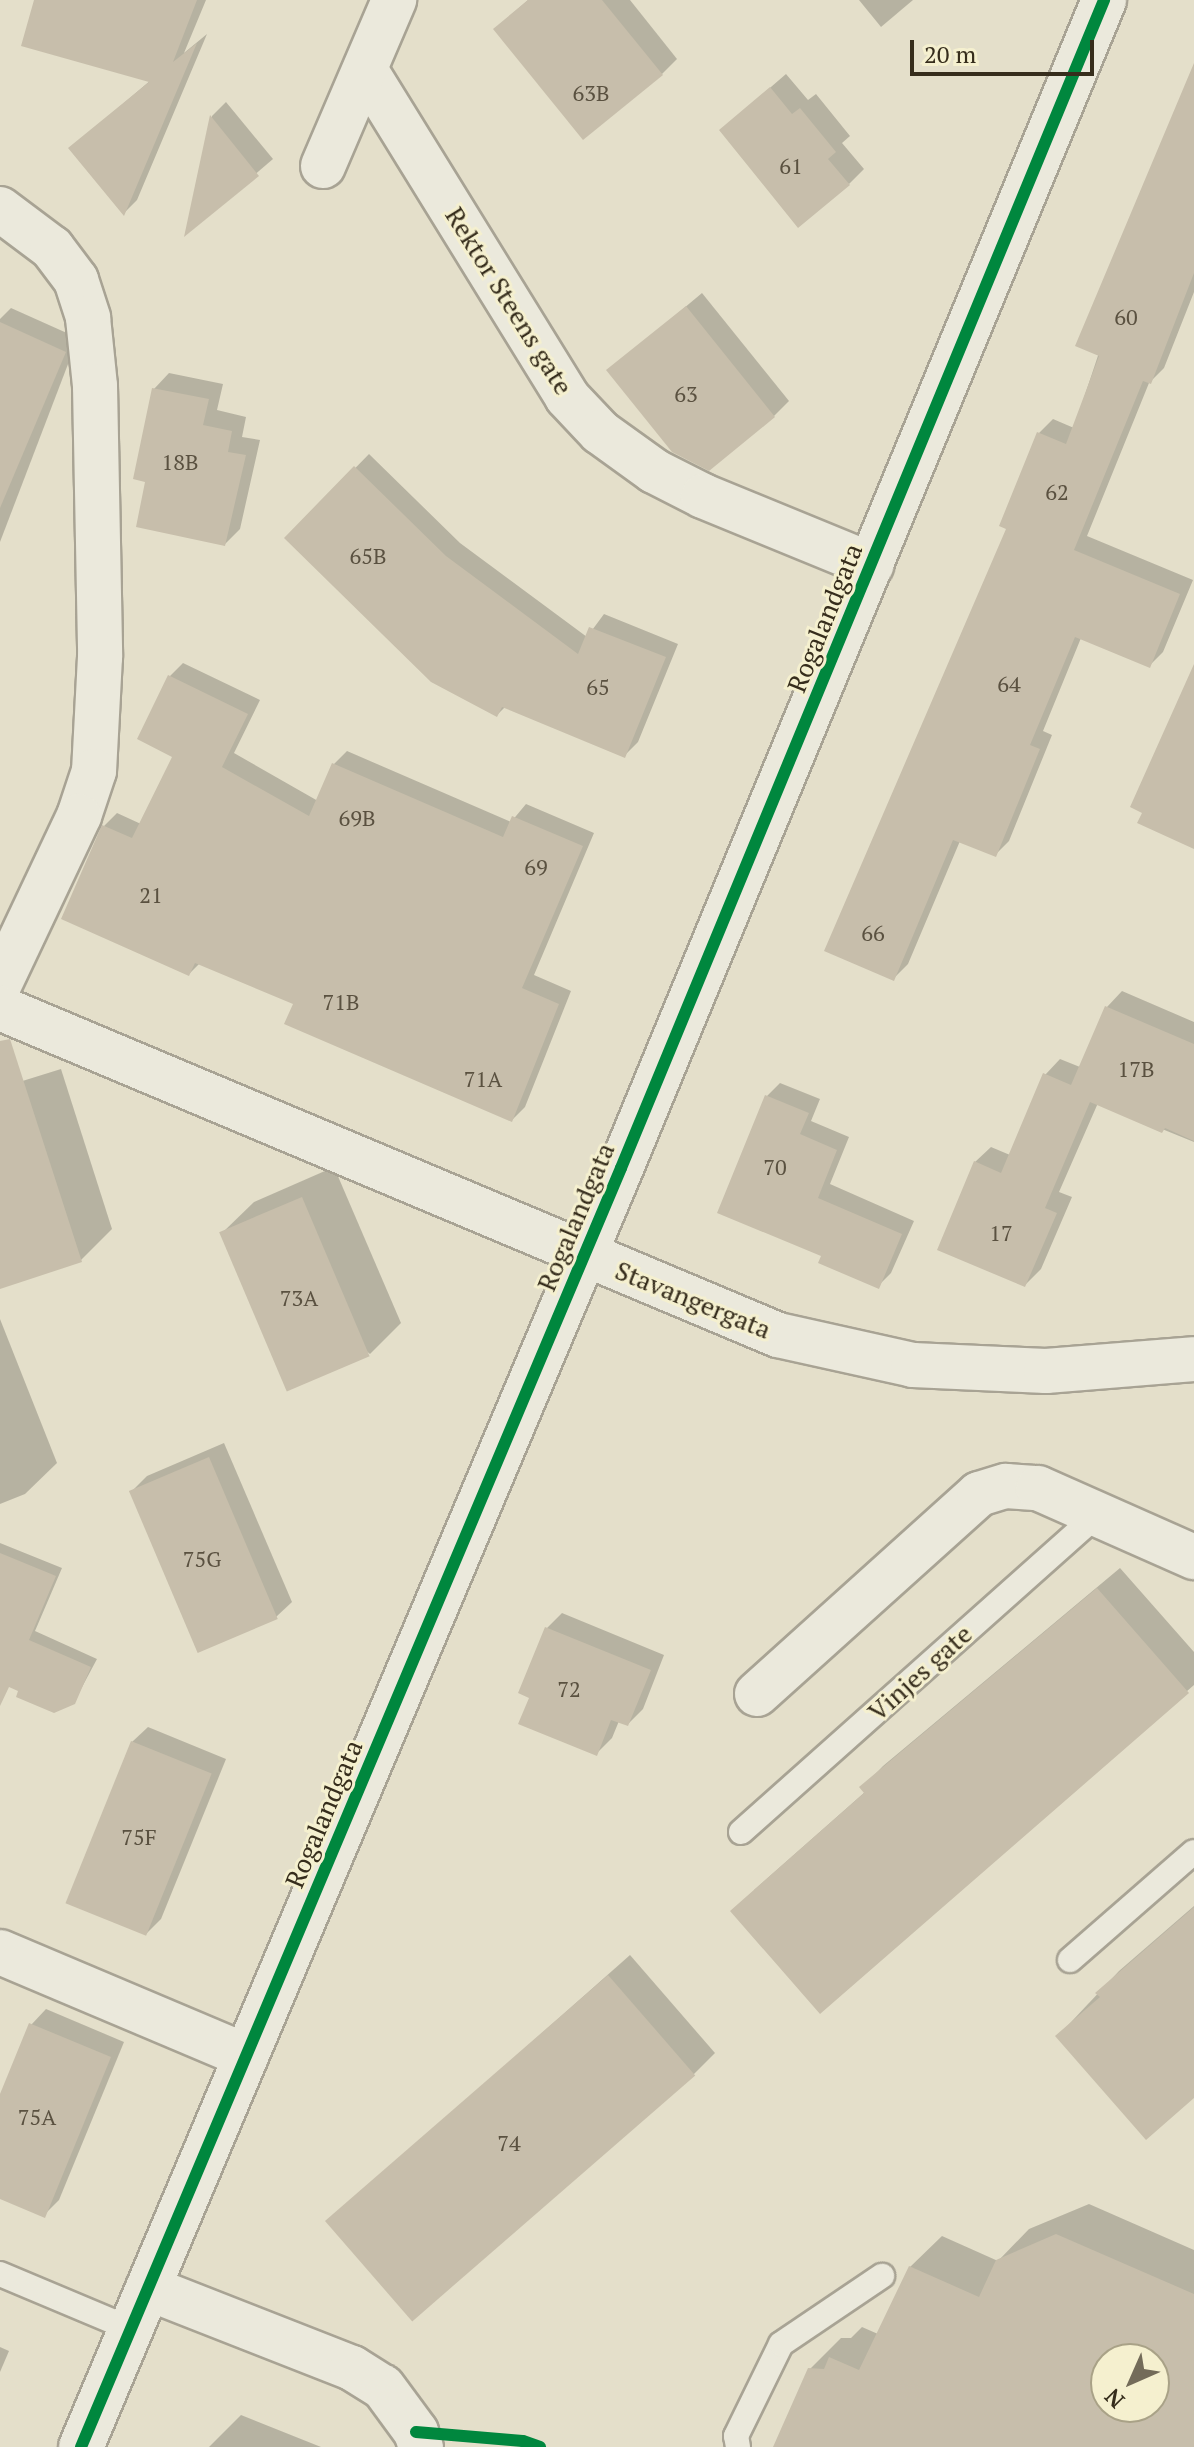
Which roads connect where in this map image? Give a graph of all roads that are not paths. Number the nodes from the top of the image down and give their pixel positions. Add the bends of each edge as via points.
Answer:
1 (394, 0) edge
2 (1104, 0) edge
3 (366, 71) junction
4 (323, 166) dead end
5 (0, 209) edge
6 (871, 565) junction
7 (0, 983) edge
8 (0, 1008) edge
9 (584, 1256) junction
10 (1194, 1359) edge
11 (1099, 1513) junction
12 (1194, 1557) edge
13 (757, 1694) dead end
14 (741, 1832) dead end
15 (1194, 1852) edge
16 (0, 1952) edge
17 (1070, 1960) dead end
18 (246, 2056) junction
19 (0, 2274) edge
20 (882, 2276) dead end
21 (148, 2288) junction
22 (131, 2329) junction
23 (81, 2447) edge
24 (421, 2447) edge
25 (738, 2447) edge

1 - 3 street
2 - 6 street, Rogalandgata
3 - 4 street
3 - 6 street, Rektor Steens gate via 567,397 600,432 654,471 703,496
5 - 7 street via 52,248 76,280 88,318 95,386 100,657 94,771 79,816
6 - 9 street, Rogalandgata
8 - 9 street, Stavangergata
9 - 10 street, Stavangergata via 778,1335 913,1365 1046,1371
9 - 18 street, Rogalandgata
11 - 12 street
11 - 13 street via 1038,1488 1006,1486 979,1494
11 - 14 lane, Vinjes gate
15 - 17 lane
16 - 18 street
18 - 21 street, Rogalandgata
19 - 22 lane
20 - 25 lane via 781,2344 736,2436
21 - 22 street, Rogalandgata
21 - 24 street via 352,2368 383,2387
22 - 23 street, Rogalandgata

